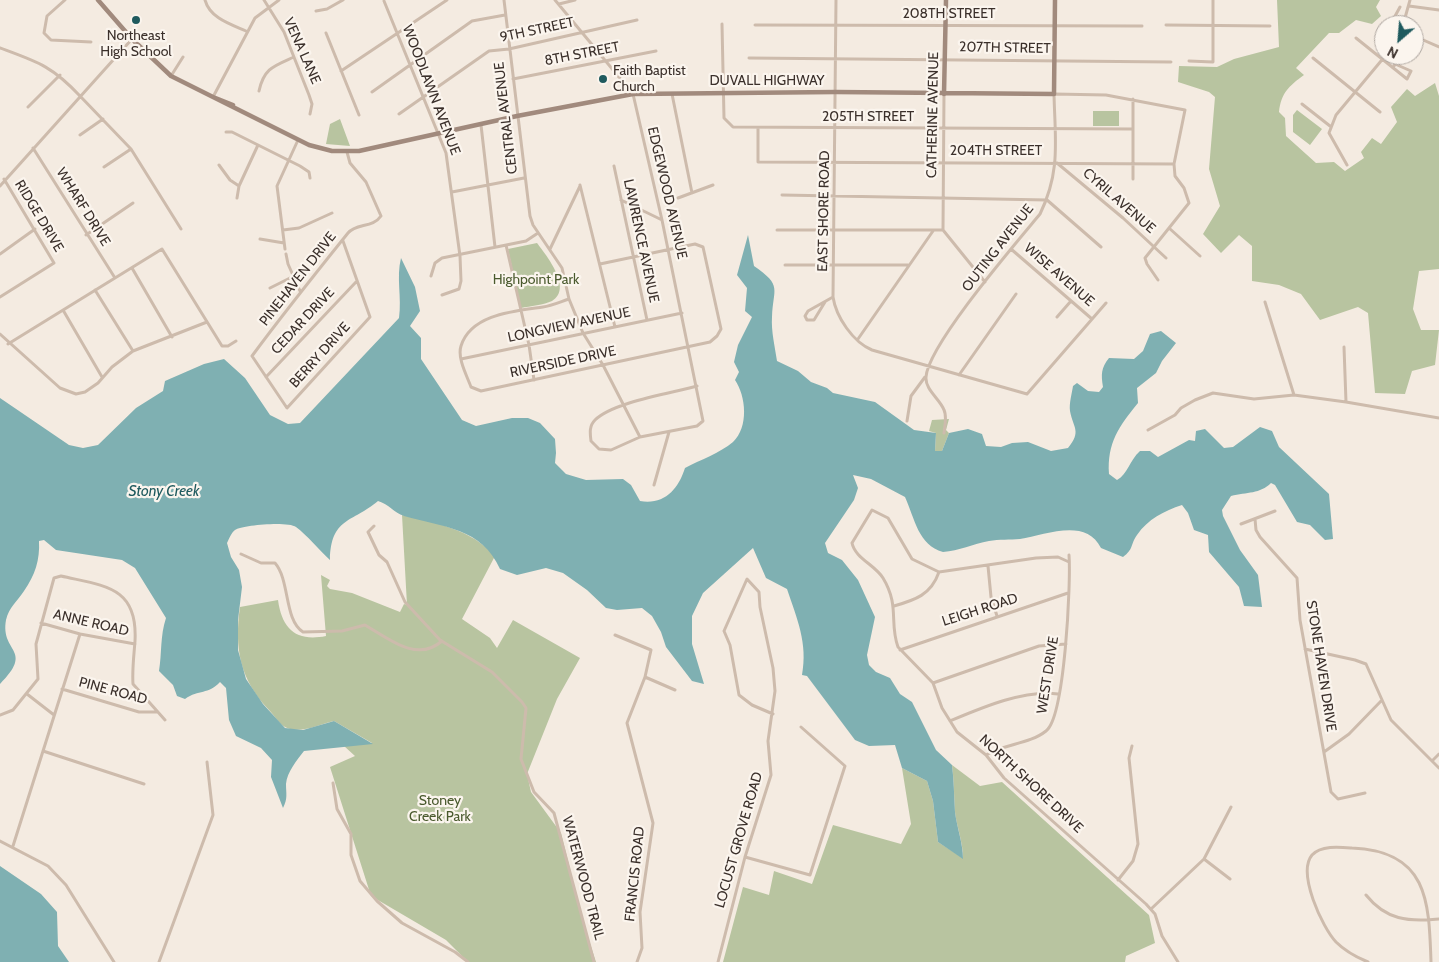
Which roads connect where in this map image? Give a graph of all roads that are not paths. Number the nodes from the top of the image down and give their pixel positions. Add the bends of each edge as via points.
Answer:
1 (65, 0) edge
2 (98, 0) edge
3 (205, 0) edge
4 (264, 0) edge
5 (279, 0) edge
6 (343, 0) edge
7 (447, 0) edge
8 (504, 0) edge
9 (555, 0) edge
10 (575, 0) edge
11 (836, 0) edge
12 (946, 0) edge
13 (1054, 0) edge
14 (1213, 0) edge
15 (1410, 0) edge
16 (384, 1) edge
17 (559, 4) junction
18 (1409, 6) junction
19 (1400, 7) dead end
20 (270, 8) junction
21 (1439, 10) edge
22 (316, 11) dead end
23 (505, 14) junction
24 (1396, 15) edge
25 (1406, 15) edge
26 (637, 20) dead end
27 (722, 24) dead end
28 (945, 25) junction
29 (1166, 25) dead end
30 (755, 26) dead end
31 (835, 26) junction
32 (1054, 26) junction
33 (1142, 26) dead end
34 (1270, 26) dead end
35 (1212, 27) junction
36 (246, 31) junction
37 (582, 32) junction
38 (326, 33) dead end
39 (397, 33) junction
40 (1356, 38) dead end
41 (132, 39) junction
42 (1424, 40) edge
43 (91, 42) dead end
44 (1439, 47) edge
45 (0, 48) edge
46 (509, 50) junction
47 (656, 51) dead end
48 (1374, 52) edge
49 (183, 57) dead end
50 (294, 57) junction
51 (749, 58) dead end
52 (945, 58) junction
53 (1313, 58) dead end
54 (835, 60) junction
55 (1054, 60) junction
56 (606, 61) junction
57 (1189, 61) dead end
58 (1171, 62) dead end
59 (1378, 65) edge
60 (1390, 65) edge
61 (408, 66) junction
62 (1393, 68) junction
63 (341, 71) junction
64 (60, 75) junction
65 (171, 76) junction
66 (512, 79) junction
67 (259, 91) dead end
68 (372, 92) dead end
69 (722, 92) junction
70 (836, 92) junction
71 (1356, 92) junction
72 (672, 93) junction
73 (633, 94) junction
74 (944, 94) junction
75 (1054, 94) junction
76 (80, 96) junction
77 (424, 96) junction
78 (213, 97) junction
79 (1133, 99) junction
80 (1302, 104) dead end
81 (28, 107) dead end
82 (1380, 112) dead end
83 (310, 114) dead end
84 (399, 114) dead end
85 (359, 115) dead end
86 (517, 116) junction
87 (103, 119) junction
88 (481, 125) junction
89 (1330, 126) junction
90 (758, 128) junction
91 (944, 128) junction
92 (1133, 128) junction
93 (836, 129) junction
94 (1055, 129) junction
95 (226, 132) dead end
96 (438, 134) junction
97 (80, 135) dead end
98 (298, 140) junction
99 (258, 145) junction
100 (33, 148) junction
101 (131, 149) junction
102 (347, 152) junction
103 (288, 161) junction
104 (836, 162) junction
105 (944, 162) junction
106 (1133, 162) junction
107 (1057, 163) junction
108 (219, 164) dead end
109 (1174, 164) junction
110 (1347, 165) dead end
111 (614, 166) dead end
112 (104, 167) dead end
113 (310, 178) dead end
114 (524, 178) junction
115 (4, 179) junction
116 (1134, 179) dead end
117 (490, 185) junction
118 (713, 185) dead end
119 (0, 186) edge
120 (239, 186) junction
121 (452, 192) junction
122 (692, 193) junction
123 (782, 195) dead end
124 (836, 196) junction
125 (236, 198) dead end
126 (678, 198) dead end
127 (943, 198) junction
128 (620, 200) junction
129 (1046, 200) junction
130 (133, 203) dead end
131 (332, 214) dead end
132 (662, 220) junction
133 (1169, 228) junction
134 (35, 229) junction
135 (181, 229) dead end
136 (283, 230) junction
137 (777, 230) dead end
138 (933, 230) junction
139 (943, 230) junction
140 (835, 232) junction
141 (538, 233) junction
142 (86, 234) junction
143 (260, 239) dead end
144 (343, 241) junction
145 (284, 243) junction
146 (506, 245) junction
147 (1153, 246) junction
148 (1101, 247) dead end
149 (495, 248) junction
150 (550, 249) junction
151 (1011, 249) junction
152 (668, 250) junction
153 (0, 254) edge
154 (460, 256) junction
155 (1200, 256) dead end
156 (632, 258) junction
157 (1166, 258) dead end
158 (600, 264) junction
159 (785, 265) dead end
160 (909, 265) junction
161 (835, 266) junction
162 (132, 268) junction
163 (294, 276) junction
164 (431, 276) dead end
165 (115, 278) junction
166 (1158, 280) dead end
167 (356, 282) junction
168 (985, 282) junction
169 (270, 288) dead end
170 (95, 290) junction
171 (300, 291) junction
172 (1016, 294) dead end
173 (442, 295) dead end
174 (0, 297) edge
175 (834, 297) junction
176 (568, 299) junction
177 (1071, 301) junction
178 (824, 302) junction
179 (1265, 302) dead end
180 (1106, 303) dead end
181 (521, 309) junction
182 (63, 310) junction
183 (682, 313) junction
184 (1057, 317) dead end
185 (1092, 319) junction
186 (647, 320) junction
187 (207, 322) junction
188 (614, 327) junction
189 (0, 334) edge
190 (584, 334) junction
191 (172, 337) junction
192 (858, 339) junction
193 (236, 341) dead end
194 (8, 344) junction
195 (529, 345) junction
196 (689, 346) junction
197 (1344, 347) dead end
198 (133, 351) junction
199 (461, 359) junction
200 (603, 365) junction
201 (928, 366) junction
202 (960, 375) junction
203 (266, 376) junction
204 (926, 377) junction
205 (102, 378) junction
206 (534, 380) junction
207 (697, 386) junction
208 (1294, 395) junction
209 (1346, 402) junction
210 (622, 405) junction
211 (1439, 418) edge
212 (907, 421) dead end
213 (1148, 430) dead end
214 (668, 432) junction
215 (944, 433) dead end
216 (640, 437) junction
217 (654, 485) dead end
218 (1275, 511) dead end
219 (1255, 519) junction
220 (1241, 524) dead end
221 (374, 526) dead end
222 (241, 554) dead end
223 (1069, 555) dead end
224 (1069, 562) junction
225 (988, 566) junction
226 (939, 572) junction
227 (1068, 593) junction
228 (894, 606) junction
229 (997, 616) junction
230 (41, 623) junction
231 (80, 634) junction
232 (616, 635) dead end
233 (442, 641) junction
234 (135, 644) junction
235 (1066, 644) junction
236 (1305, 649) junction
237 (900, 650) junction
238 (645, 677) junction
239 (933, 683) junction
240 (62, 689) junction
241 (675, 690) dead end
242 (27, 694) junction
243 (1058, 694) junction
244 (1382, 700) junction
245 (157, 712) junction
246 (772, 714) junction
247 (0, 715) edge
248 (54, 715) junction
249 (165, 720) dead end
250 (950, 721) junction
251 (801, 726) dead end
252 (1132, 746) dead end
253 (43, 751) junction
254 (1324, 752) junction
255 (1439, 754) edge
256 (986, 755) junction
257 (1432, 761) junction
258 (207, 762) dead end
259 (1439, 768) edge
260 (333, 783) dead end
261 (144, 784) dead end
262 (1365, 794) dead end
263 (1231, 807) dead end
264 (0, 841) edge
265 (13, 846) junction
266 (745, 857) junction
267 (1204, 859) junction
268 (1230, 879) dead end
269 (1118, 880) junction
270 (1366, 895) dead end
271 (1151, 909) junction
272 (1439, 919) edge
273 (1429, 920) junction
274 (114, 962) edge
275 (158, 962) edge
276 (468, 962) edge
277 (594, 962) edge
278 (637, 962) edge
279 (718, 962) edge
280 (1178, 962) edge
281 (1368, 962) edge
282 (1430, 962) edge

1 - 43 street via 47,16 44,33 51,40
2 - 41 street, DUVALL HIGHWAY
3 - 36 street via 217,17
4 - 20 street, VENA LANE
5 - 20 street
6 - 22 street
7 - 39 street
8 - 23 street, CENTRAL AVENUE
9 - 17 street, EDGEWOOD AVENUE
10 - 17 street
11 - 31 street, EAST SHORE ROAD
12 - 28 street, CATHERINE AVENUE
13 - 32 street, OUTING AVENUE
14 - 35 street
15 - 18 street
16 - 39 street, WOODLAWN AVENUE
17 - 37 street, EDGEWOOD AVENUE
18 - 21 street
18 - 25 street
19 - 24 street
20 - 36 street via 254,18
20 - 50 street, VENA LANE
23 - 46 street, CENTRAL AVENUE
23 - 61 street via 472,21
26 - 37 street, 9TH STREET
27 - 69 street, 205TH STREET
28 - 31 street, 208TH STREET
28 - 32 street, 208TH STREET
28 - 52 street, CATHERINE AVENUE
29 - 35 street
30 - 31 street, 208TH STREET
31 - 54 street, EAST SHORE ROAD
32 - 33 street, 208TH STREET
32 - 55 street, OUTING AVENUE
34 - 35 street
35 - 57 street via 1213,62
36 - 78 street
37 - 46 street, 9TH STREET
37 - 56 street, EDGEWOOD AVENUE
38 - 63 street
39 - 61 street, WOODLAWN AVENUE
39 - 63 street
40 - 48 street
41 - 65 street, DUVALL HIGHWAY
41 - 76 street
42 - 44 street
45 - 64 street via 40,62
46 - 66 street, CENTRAL AVENUE
46 - 77 street, 9TH STREET via 489,51
47 - 56 street, 8TH STREET
49 - 65 street
50 - 67 street via 266,72
50 - 83 street, VENA LANE via 312,104
51 - 54 street, 207TH STREET
52 - 54 street, 207TH STREET
52 - 55 street, 207TH STREET
52 - 74 street, CATHERINE AVENUE
53 - 71 street
54 - 70 street, EAST SHORE ROAD
55 - 58 street, 207TH STREET
55 - 75 street, OUTING AVENUE
56 - 66 street, 8TH STREET
56 - 73 street, EDGEWOOD AVENUE
59 - 71 street
60 - 62 street
61 - 68 street
61 - 77 street, WOODLAWN AVENUE
62 - 62 street via 1396,64 1411,71 1407,80
63 - 85 street
64 - 76 street
64 - 81 street
65 - 78 street, DUVALL HIGHWAY
66 - 86 street, CENTRAL AVENUE
69 - 70 street, DUVALL HIGHWAY
69 - 72 street, DUVALL HIGHWAY
69 - 90 street, 205TH STREET via 725,122 733,128
70 - 74 street, DUVALL HIGHWAY
70 - 93 street, EAST SHORE ROAD
71 - 82 street
71 - 89 street
72 - 73 street, DUVALL HIGHWAY
72 - 122 street
73 - 86 street, DUVALL HIGHWAY
73 - 132 street, EDGEWOOD AVENUE
74 - 75 street, DUVALL HIGHWAY
74 - 91 street, CATHERINE AVENUE
75 - 79 street, DUVALL HIGHWAY
75 - 94 street, OUTING AVENUE
76 - 87 street
76 - 100 street
77 - 84 street, 9TH STREET
77 - 96 street, WOODLAWN AVENUE
78 - 98 street, DUVALL HIGHWAY
79 - 92 street
79 - 109 street, DUVALL HIGHWAY via 1185,110
80 - 89 street
86 - 88 street, DUVALL HIGHWAY
86 - 114 street, CENTRAL AVENUE
87 - 97 street
87 - 101 street
88 - 96 street, DUVALL HIGHWAY
88 - 117 street
89 - 110 street via 1329,133
90 - 93 street, 205TH STREET
90 - 104 street, 204TH STREET via 758,162
91 - 93 street, 205TH STREET
91 - 94 street, 205TH STREET
91 - 105 street, CATHERINE AVENUE
92 - 94 street, 205TH STREET
92 - 106 street
93 - 104 street, EAST SHORE ROAD
94 - 107 street, OUTING AVENUE
95 - 99 street
96 - 102 street, DUVALL HIGHWAY
96 - 121 street, WOODLAWN AVENUE via 446,153
98 - 102 street, DUVALL HIGHWAY via 317,148
98 - 103 street
99 - 103 street
99 - 120 street
100 - 115 street
100 - 142 street, WHARF DRIVE
101 - 112 street
101 - 135 street
102 - 144 street, PINEHAVEN DRIVE via 350,163 366,182 381,216 376,223 349,231
103 - 113 street via 309,172
103 - 136 street via 277,186
104 - 105 street, 204TH STREET
104 - 124 street, EAST SHORE ROAD
105 - 107 street, 204TH STREET
105 - 127 street, CATHERINE AVENUE
106 - 107 street, 204TH STREET
106 - 109 street, 204TH STREET
106 - 116 street
107 - 129 street, OUTING AVENUE
107 - 147 street, CYRIL AVENUE
108 - 120 street via 230,180
109 - 133 street via 1175,176 1189,203
111 - 128 street, LAWRENCE AVENUE
114 - 117 street
114 - 141 street, CENTRAL AVENUE via 530,216
115 - 119 street
115 - 134 street, RIDGE DRIVE
117 - 121 street
117 - 149 street
118 - 122 street
120 - 125 street
121 - 154 street, WOODLAWN AVENUE
122 - 126 street
123 - 124 street
124 - 127 street
124 - 140 street, EAST SHORE ROAD
127 - 129 street
127 - 139 street, CATHERINE AVENUE
128 - 132 street
128 - 156 street, LAWRENCE AVENUE
129 - 148 street
129 - 151 street, OUTING AVENUE via 1040,214
130 - 142 street
131 - 136 street via 299,228
132 - 152 street, EDGEWOOD AVENUE
133 - 147 street
133 - 155 street
134 - 153 street
134 - 174 street, RIDGE DRIVE via 54,264
136 - 145 street
137 - 140 street
138 - 139 street
138 - 140 street
138 - 160 street
139 - 168 street
140 - 161 street, EAST SHORE ROAD
141 - 146 street via 526,241
141 - 150 street, CENTRAL AVENUE
142 - 165 street, WHARF DRIVE
143 - 145 street
144 - 167 street
144 - 171 street, PINEHAVEN DRIVE
145 - 163 street
146 - 149 street
146 - 181 street
147 - 157 street, CYRIL AVENUE
147 - 166 street via 1145,258
149 - 154 street
150 - 158 street via 580,185
150 - 176 street, CENTRAL AVENUE via 562,268
151 - 168 street, OUTING AVENUE
151 - 177 street, WISE AVENUE
152 - 156 street
152 - 183 street, EDGEWOOD AVENUE
152 - 196 street, RIVERSIDE DRIVE via 696,244 703,246 721,328 710,342
154 - 164 street via 442,258 435,263
154 - 173 street, WOODLAWN AVENUE via 459,289
156 - 158 street
156 - 186 street, LAWRENCE AVENUE
158 - 188 street
159 - 161 street
160 - 161 street
160 - 192 street
161 - 175 street, EAST SHORE ROAD
162 - 165 street
162 - 187 street via 162,249
162 - 191 street
163 - 169 street
163 - 171 street
165 - 170 street
167 - 203 street, CEDAR DRIVE
167 - 203 street, BERRY DRIVE via 370,317 287,408
168 - 201 street, OUTING AVENUE
170 - 182 street
170 - 198 street
171 - 203 street, PINEHAVEN DRIVE via 252,356
172 - 202 street
175 - 178 street
175 - 192 street, EAST SHORE ROAD via 835,309
176 - 181 street via 544,307
176 - 190 street, CENTRAL AVENUE
177 - 184 street
177 - 185 street, WISE AVENUE
178 - 178 street via 814,320 807,320 806,312
179 - 208 street
180 - 185 street
181 - 195 street
181 - 199 street via 481,321 460,347
182 - 194 street
182 - 205 street
183 - 186 street, LONGVIEW AVENUE
183 - 196 street, EDGEWOOD AVENUE
185 - 202 street, EAST SHORE ROAD via 1030,393
186 - 188 street, LONGVIEW AVENUE
187 - 191 street
187 - 193 street via 222,346
188 - 190 street, LONGVIEW AVENUE
189 - 194 street
190 - 195 street, LONGVIEW AVENUE
190 - 200 street, CENTRAL AVENUE
191 - 198 street
192 - 201 street, EAST SHORE ROAD via 872,350
194 - 205 street via 67,393 86,392
195 - 199 street, LONGVIEW AVENUE
195 - 206 street
196 - 200 street, RIVERSIDE DRIVE
196 - 207 street, EDGEWOOD AVENUE
197 - 209 street
198 - 205 street
199 - 206 street, RIVERSIDE DRIVE via 470,387 480,391
200 - 206 street, RIVERSIDE DRIVE
200 - 210 street, CENTRAL AVENUE
201 - 202 street, EAST SHORE ROAD
201 - 204 street, OUTING AVENUE
204 - 212 street via 911,396
204 - 215 street via 927,386 945,411
207 - 210 street
207 - 214 street, EDGEWOOD AVENUE via 703,422
208 - 209 street
208 - 213 street via 1254,398 1213,393 1188,404
209 - 211 street
210 - 216 street, CENTRAL AVENUE
210 - 216 street via 595,419 590,428 591,441 599,450 611,450
214 - 216 street
214 - 217 street
218 - 219 street
219 - 220 street
219 - 236 street, STONE HAVEN DRIVE via 1260,537 1296,576
221 - 233 street, WATERWOOD TRAIL via 368,532 379,555 387,562 405,602
222 - 233 street via 262,563 275,563 281,570 294,624 303,632 342,631 365,625 408,650 417,651 433,648
223 - 224 street, WEST DRIVE
224 - 225 street via 1058,557 1045,557
224 - 227 street, WEST DRIVE
225 - 226 street
225 - 229 street via 991,597
226 - 228 street via 926,594
226 - 228 street via 912,559 888,518 872,510 852,545 882,577
227 - 229 street, LEIGH ROAD
227 - 235 street, WEST DRIVE
228 - 237 street via 896,641
229 - 237 street, LEIGH ROAD
230 - 231 street, ANNE ROAD
230 - 234 street via 54,578 61,576 121,594 135,619
230 - 242 street via 36,644 38,679
231 - 234 street, ANNE ROAD
231 - 240 street
232 - 238 street, FRANCIS ROAD via 650,650
233 - 277 street, WATERWOOD TRAIL via 492,672 526,708 521,759 534,792 554,813
234 - 245 street via 133,684
235 - 239 street via 1039,646
235 - 243 street, WEST DRIVE
236 - 244 street via 1364,663
236 - 254 street, STONE HAVEN DRIVE
237 - 239 street, NORTH SHORE DRIVE
238 - 241 street
238 - 278 street, FRANCIS ROAD via 627,723 653,823 640,912 642,948
239 - 250 street, NORTH SHORE DRIVE
240 - 245 street, PINE ROAD via 139,712
240 - 248 street
242 - 247 street via 13,710
242 - 248 street
243 - 250 street via 1026,694
243 - 256 street, WEST DRIVE via 1047,730
244 - 254 street via 1349,734
244 - 257 street via 1393,723
245 - 249 street
246 - 246 street, LOCUST GROVE ROAD via 775,691 769,645 759,592 747,579 724,631 730,645 739,695
246 - 266 street, LOCUST GROVE ROAD via 768,741 771,776
248 - 253 street
250 - 256 street, NORTH SHORE DRIVE via 957,732
251 - 266 street via 845,766 810,875
252 - 269 street via 1129,758 1138,844 1134,861
253 - 261 street
253 - 265 street
254 - 262 street, STONE HAVEN DRIVE via 1334,797 1341,799
255 - 257 street
256 - 269 street, NORTH SHORE DRIVE via 1004,778
257 - 259 street
258 - 275 street via 213,815
260 - 276 street via 336,809 351,834 351,856 360,881 402,923
263 - 267 street
264 - 265 street
265 - 274 street via 48,866 66,885
266 - 279 street, LOCUST GROVE ROAD
267 - 268 street
267 - 271 street
269 - 271 street, NORTH SHORE DRIVE
270 - 273 street via 1390,916
271 - 280 street, NORTH SHORE DRIVE
272 - 273 street
273 - 281 street via 1421,886 1398,860 1379,852 1355,848 1330,848 1314,853 1308,860 1306,874 1325,928 1345,950
273 - 282 street

